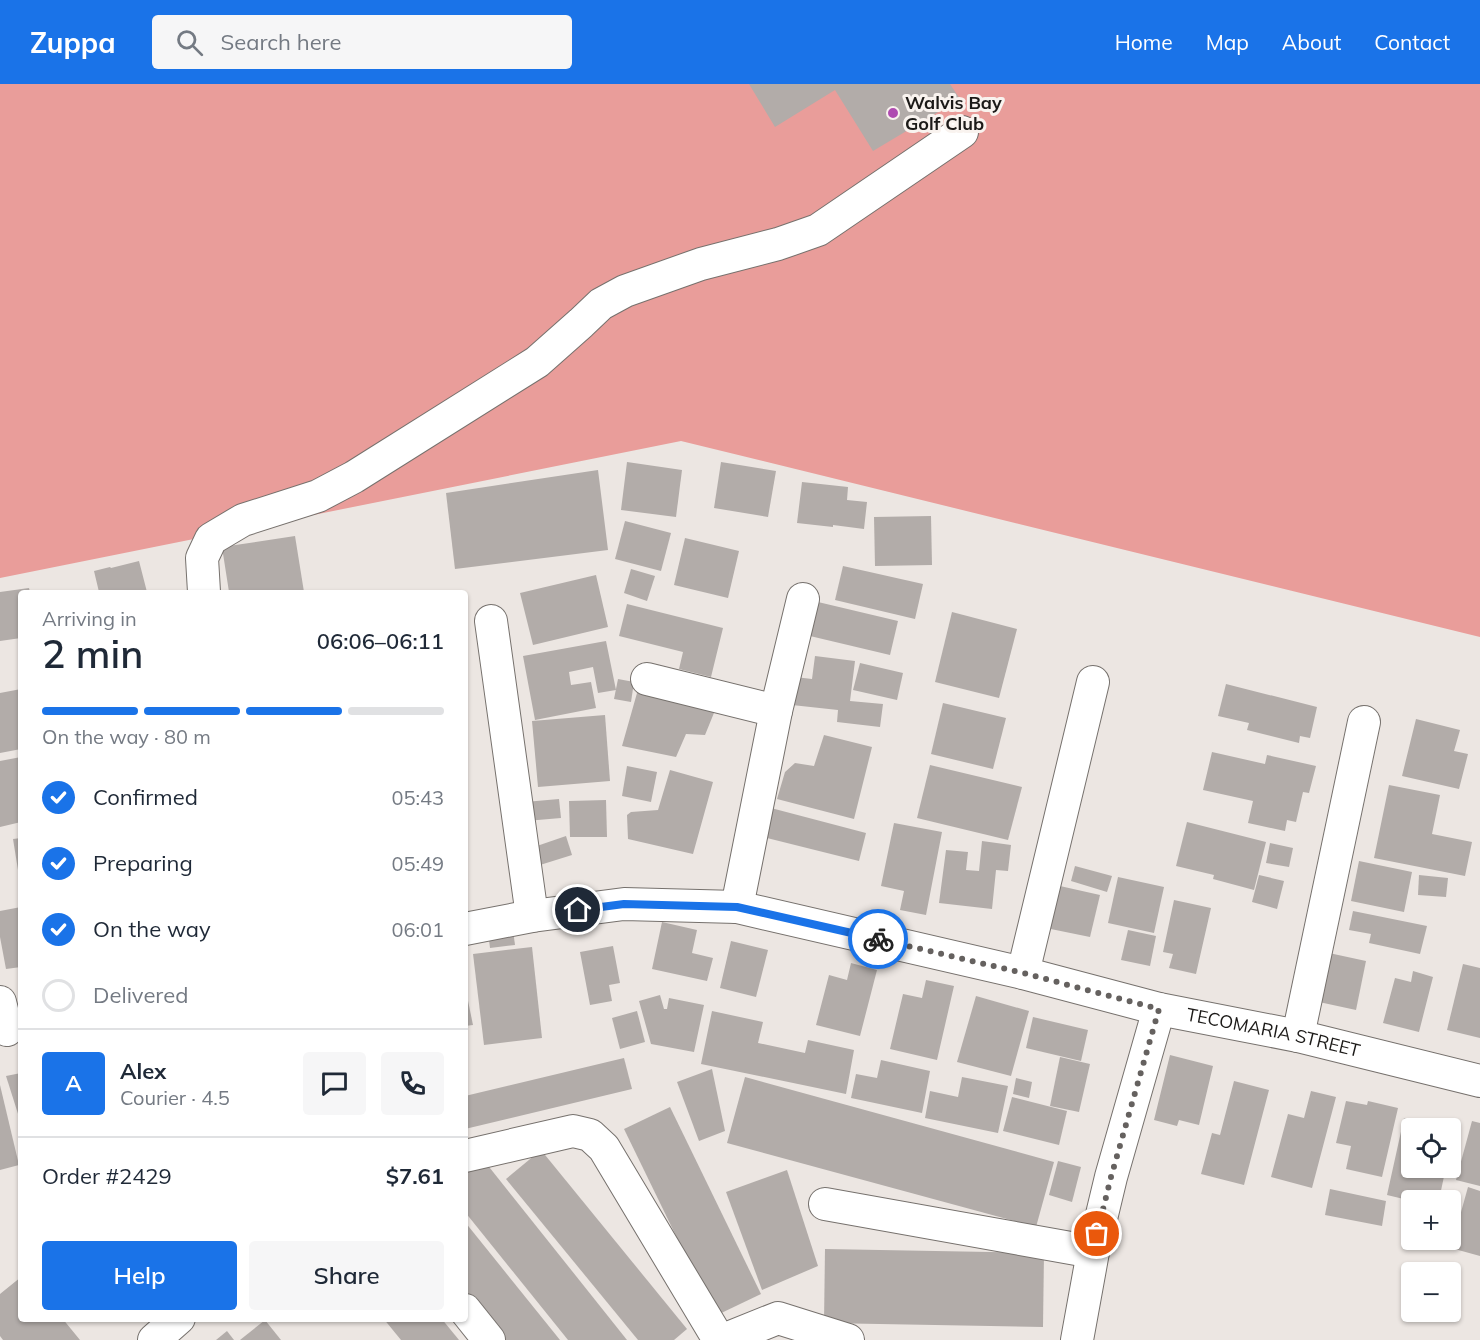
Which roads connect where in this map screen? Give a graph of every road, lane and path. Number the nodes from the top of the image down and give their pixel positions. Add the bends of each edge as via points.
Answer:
1 (962, 132) dead end
2 (204, 590) edge
3 (803, 599) dead end
4 (491, 621) dead end
5 (647, 680) dead end
6 (1093, 682) dead end
7 (776, 711) junction
8 (1364, 722) dead end
9 (737, 907) junction
10 (532, 916) junction
11 (468, 928) edge
12 (1023, 973) junction
13 (1159, 1009) junction
14 (1298, 1036) junction
15 (1480, 1081) edge
16 (468, 1155) edge
17 (825, 1204) dead end
18 (1093, 1252) junction
19 (468, 1314) edge
20 (174, 1322) edge
21 (154, 1340) edge
22 (489, 1340) edge
23 (719, 1340) edge
24 (723, 1340) edge
25 (848, 1340) edge
26 (1077, 1340) edge

1 - 2 street via 818,230 701,264 601,303 537,362 354,477 318,496 243,520 211,539 202,558
3 - 7 street
4 - 10 street
5 - 7 street
6 - 12 street
7 - 9 street
8 - 14 street
9 - 10 street, TECOMARIA STREET via 624,904
9 - 12 street, TECOMARIA STREET
10 - 11 street, TECOMARIA STREET
12 - 13 street, TECOMARIA STREET
13 - 14 street, TECOMARIA STREET
13 - 18 street
14 - 15 street, TECOMARIA STREET
16 - 23 street via 573,1131 590,1135 604,1148
17 - 18 street
18 - 26 street
19 - 22 street
20 - 21 street
24 - 25 street via 778,1318

